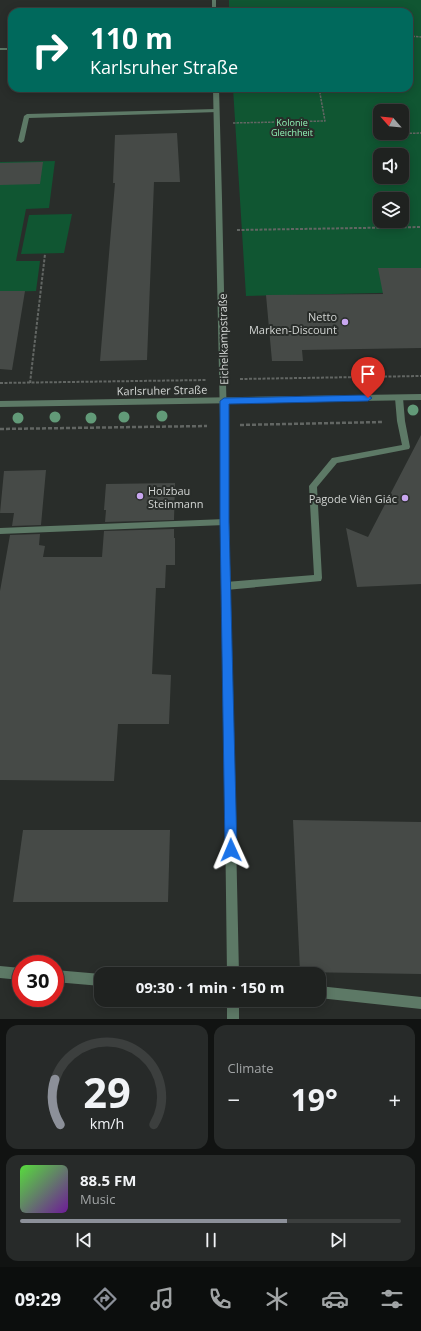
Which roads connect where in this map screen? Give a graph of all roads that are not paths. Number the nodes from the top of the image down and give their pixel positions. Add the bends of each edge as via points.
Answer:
1 (216, 92) edge
2 (216, 111) junction
3 (21, 141) dead end
4 (421, 397) edge
5 (399, 398) junction
6 (224, 401) junction
7 (0, 404) edge
8 (225, 522) junction
9 (0, 531) edge
10 (226, 586) junction
11 (233, 967) edge
12 (0, 972) edge
13 (12, 973) edge
14 (64, 977) edge
15 (94, 979) edge
16 (326, 993) edge
17 (421, 1003) edge
18 (233, 1007) edge
19 (233, 1019) edge

1 - 2 street, Eichelkampstraße
2 - 3 street via 27,116
2 - 6 street, Eichelkampstraße
4 - 5 street, Karlsruher Straße
5 - 6 street, Karlsruher Straße
5 - 10 street via 406,447 335,460 313,486 318,578
6 - 7 street, Karlsruher Straße
6 - 8 street, Eichelkampstraße
8 - 9 street
8 - 10 street, Eichelkampstraße
10 - 11 street, Eichelkampstraße
12 - 13 street
14 - 15 street
16 - 17 street
18 - 19 street

